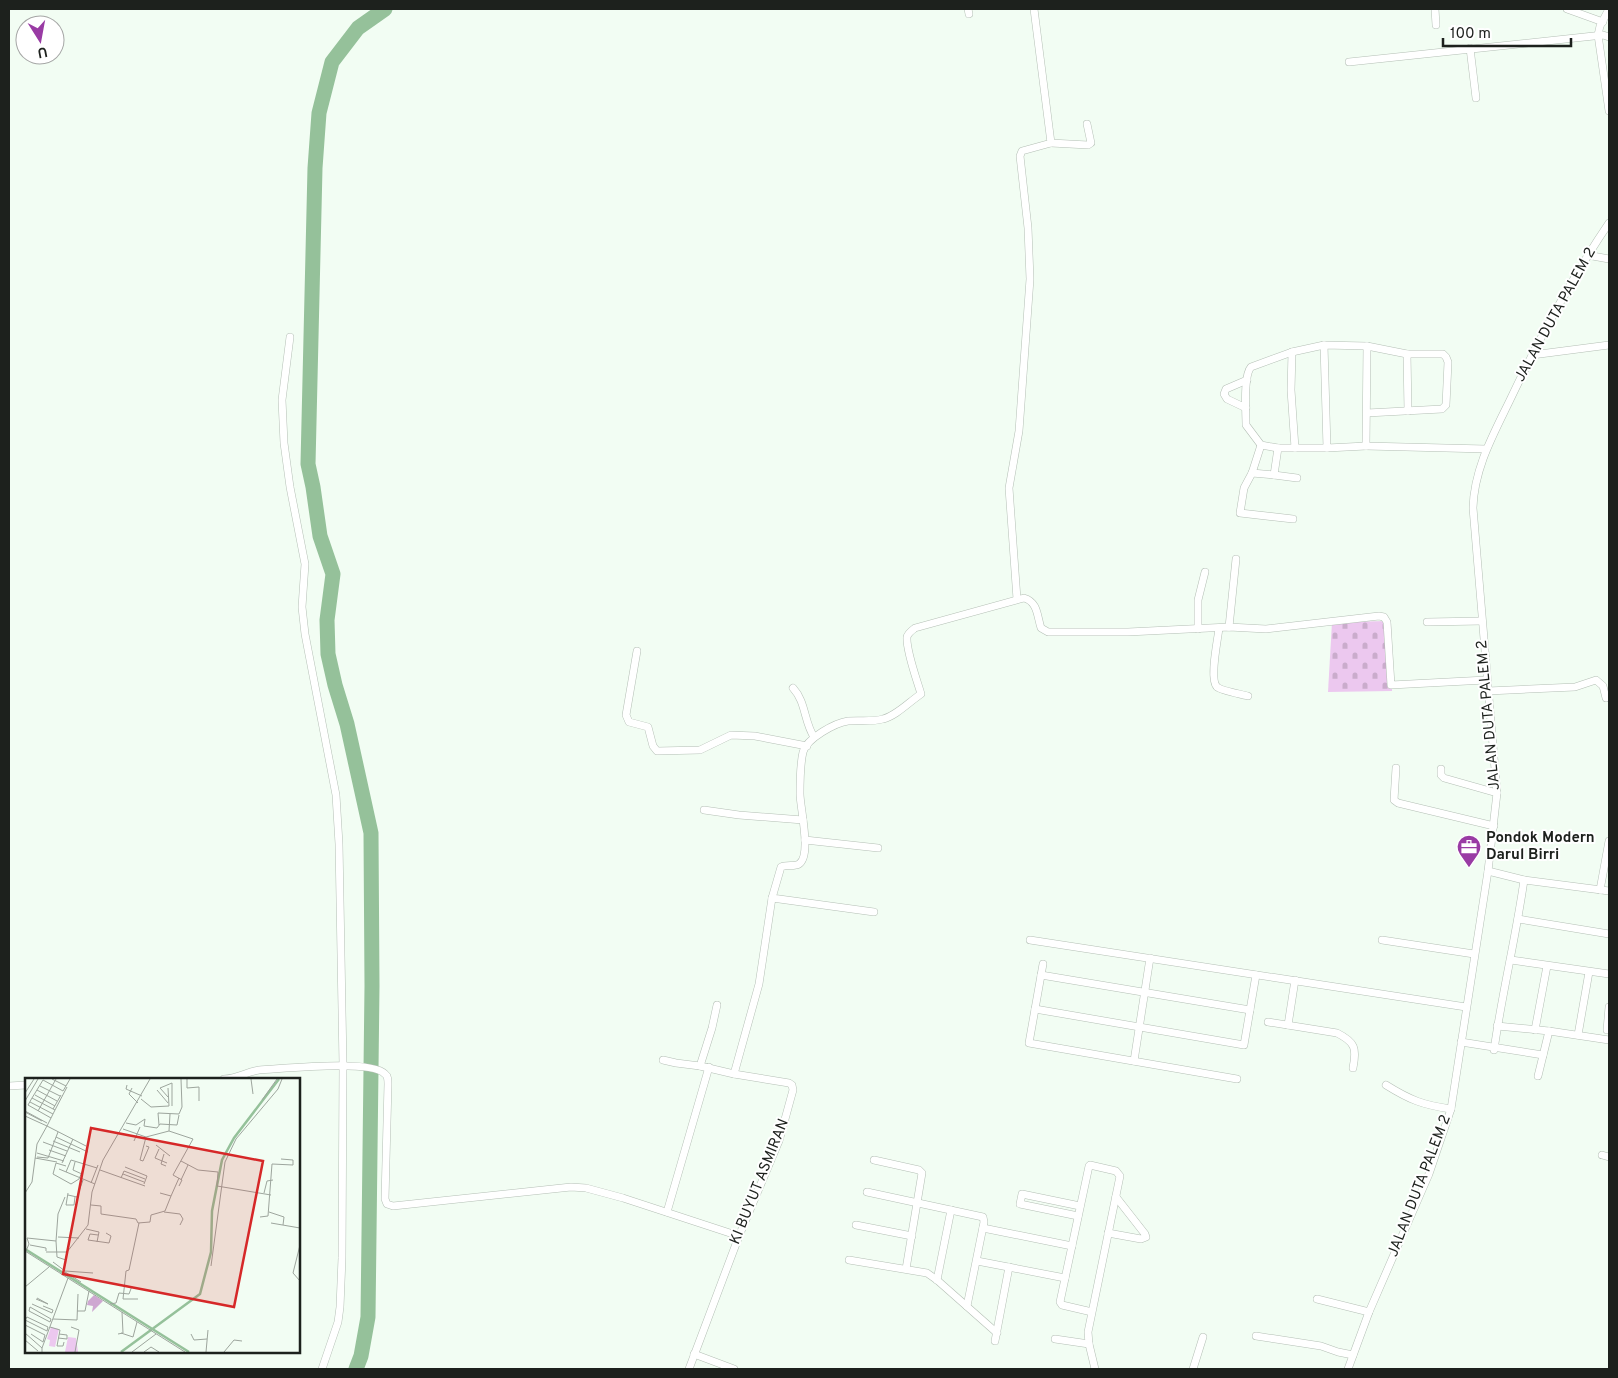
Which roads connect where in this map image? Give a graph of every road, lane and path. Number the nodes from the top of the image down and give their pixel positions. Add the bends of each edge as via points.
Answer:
1 (1034, 9) edge
2 (1435, 9) edge
3 (1567, 9) edge
4 (1609, 9) edge
5 (1603, 23) junction
6 (1436, 25) dead end
7 (1598, 36) junction
8 (1609, 37) edge
9 (1470, 48) junction
10 (1349, 62) dead end
11 (1476, 98) dead end
12 (1609, 111) edge
13 (1087, 124) dead end
14 (1051, 143) junction
15 (1609, 223) edge
16 (1588, 255) junction
17 (1609, 259) edge
18 (290, 337) dead end
19 (1324, 345) junction
20 (1609, 345) edge
21 (1367, 346) junction
22 (1292, 352) junction
23 (1407, 354) junction
24 (1532, 355) junction
25 (1247, 380) junction
26 (1246, 408) junction
27 (1408, 411) junction
28 (1367, 412) junction
29 (1261, 445) junction
30 (1366, 446) junction
31 (1278, 448) junction
32 (1295, 448) junction
33 (1327, 448) junction
34 (1486, 449) junction
35 (1252, 474) junction
36 (1274, 475) junction
37 (1298, 478) dead end
38 (1293, 519) dead end
39 (1236, 559) dead end
40 (1205, 572) dead end
41 (1017, 599) junction
42 (1482, 621) junction
43 (1426, 622) dead end
44 (1229, 627) junction
45 (1198, 628) junction
46 (1219, 628) junction
47 (637, 651) dead end
48 (1486, 680) junction
49 (793, 688) dead end
50 (1488, 691) junction
51 (1248, 696) dead end
52 (1606, 698) dead end
53 (814, 737) junction
54 (807, 746) junction
55 (1396, 768) dead end
56 (1441, 768) dead end
57 (1497, 793) junction
58 (704, 810) dead end
59 (803, 820) junction
60 (1494, 826) junction
61 (805, 840) junction
62 (1609, 841) edge
63 (878, 848) dead end
64 (1488, 871) junction
65 (1524, 880) junction
66 (1600, 890) junction
67 (1609, 891) edge
68 (772, 898) junction
69 (874, 912) dead end
70 (1518, 919) junction
71 (1609, 934) edge
72 (1030, 940) dead end
73 (1382, 940) dead end
74 (1474, 954) junction
75 (1150, 958) junction
76 (1510, 960) junction
77 (1043, 964) dead end
78 (1548, 966) junction
79 (1589, 972) junction
80 (1609, 974) edge
81 (1041, 975) junction
82 (1256, 975) junction
83 (1294, 980) junction
84 (1144, 993) junction
85 (717, 1005) dead end
86 (1466, 1007) junction
87 (1035, 1009) junction
88 (1250, 1010) junction
89 (1609, 1011) edge
90 (1268, 1022) dead end
91 (1288, 1026) junction
92 (1497, 1026) junction
93 (1139, 1027) junction
94 (1535, 1030) junction
95 (1607, 1030) dead end
96 (1549, 1031) junction
97 (1578, 1035) junction
98 (1609, 1040) edge
99 (1461, 1042) junction
100 (1494, 1049) junction
101 (1543, 1055) junction
102 (663, 1060) dead end
103 (1134, 1061) junction
104 (343, 1065) junction
105 (700, 1066) junction
106 (709, 1067) junction
107 (1353, 1068) dead end
108 (734, 1074) junction
109 (1538, 1076) dead end
110 (237, 1078) edge
111 (1237, 1079) dead end
112 (25, 1085) edge
113 (1386, 1085) dead end
114 (9, 1086) edge
115 (1451, 1109) junction
116 (874, 1160) dead end
117 (867, 1192) dead end
118 (1116, 1197) junction
119 (917, 1203) junction
120 (1080, 1206) junction
121 (951, 1210) junction
122 (667, 1212) junction
123 (1078, 1216) junction
124 (856, 1225) dead end
125 (983, 1228) junction
126 (1108, 1233) junction
127 (739, 1236) junction
128 (912, 1236) junction
129 (1072, 1246) junction
130 (849, 1260) dead end
131 (977, 1261) junction
132 (1009, 1267) junction
133 (906, 1269) junction
134 (1065, 1278) junction
135 (937, 1280) junction
136 (1317, 1299) dead end
137 (967, 1306) junction
138 (1092, 1312) junction
139 (1369, 1312) junction
140 (997, 1333) junction
141 (1256, 1336) dead end
142 (1203, 1337) dead end
143 (1055, 1338) dead end
144 (996, 1341) dead end
145 (1089, 1344) junction
146 (694, 1354) junction
147 (1353, 1355) junction
148 (322, 1369) edge
149 (689, 1369) edge
150 (734, 1369) edge
151 (1096, 1369) edge
152 (1193, 1369) edge
153 (1348, 1369) edge

1 - 14 street
2 - 6 street
3 - 5 street
4 - 5 street
5 - 7 street
7 - 8 street
7 - 9 street
7 - 12 street
9 - 10 street
9 - 11 street
13 - 14 street via 1091,143 1088,145
14 - 41 street via 1022,151 1020,156 1030,279 1018,431 1008,488
15 - 16 street, JALAN DUTA PALEM 2
16 - 17 street
16 - 24 street, JALAN DUTA PALEM 2
18 - 104 street via 282,400 284,443 305,564 302,607 305,634 336,795
19 - 21 street
19 - 22 street
19 - 33 street
20 - 24 street
21 - 23 street
21 - 28 street
22 - 25 street via 1250,366
22 - 32 street
23 - 27 street
23 - 27 street via 1443,354 1448,362 1445,406 1439,410
24 - 34 street, JALAN DUTA PALEM 2
25 - 26 street
25 - 26 street via 1226,389 1224,394 1227,399
26 - 29 street via 1246,425
27 - 28 street
28 - 30 street
29 - 31 street
29 - 35 street
30 - 33 street
30 - 34 street
31 - 32 street
31 - 36 street
32 - 33 street
34 - 42 street, JALAN DUTA PALEM 2 via 1473,492
35 - 36 street
35 - 38 street via 1244,488 1240,513
36 - 37 street
39 - 44 street
40 - 45 street via 1198,600
41 - 45 street via 1031,601 1041,628 1048,632
41 - 53 street via 910,631 907,637 921,694 883,719 842,722
42 - 43 street
42 - 48 street, JALAN DUTA PALEM 2
44 - 46 street
44 - 48 street via 1266,629 1384,617 1388,627 1391,685
45 - 46 street
46 - 51 street via 1215,684
47 - 54 street via 626,715 629,722 648,727 657,751 700,750 731,734
48 - 50 street, JALAN DUTA PALEM 2
49 - 53 street via 801,700
50 - 52 street via 1575,687 1596,680 1603,686
50 - 57 street, JALAN DUTA PALEM 2
53 - 54 street
54 - 59 street via 803,752 800,778
55 - 60 street via 1394,800 1398,804
56 - 57 street via 1444,778
57 - 60 street, JALAN DUTA PALEM 2
58 - 59 street
59 - 61 street
60 - 64 street, JALAN DUTA PALEM 2
61 - 63 street
61 - 68 street via 802,861 781,867
62 - 66 street
64 - 65 street
64 - 74 street, JALAN DUTA PALEM 2
65 - 66 street
65 - 70 street
66 - 67 street
68 - 69 street
68 - 108 street via 758,984
70 - 71 street
70 - 76 street
72 - 75 street
73 - 74 street
74 - 86 street, JALAN DUTA PALEM 2
75 - 82 street
75 - 84 street
76 - 78 street
76 - 92 street
77 - 81 street
78 - 79 street
78 - 94 street
79 - 80 street
79 - 97 street
81 - 84 street
81 - 87 street
82 - 83 street
82 - 88 street
83 - 86 street
83 - 91 street
84 - 88 street
84 - 93 street
85 - 105 street
86 - 99 street, JALAN DUTA PALEM 2
87 - 93 street
87 - 103 street via 1029,1043
88 - 93 street via 1244,1045
89 - 95 street
90 - 91 street
91 - 107 street via 1346,1037 1355,1047
92 - 94 street
92 - 100 street
93 - 103 street
94 - 96 street
96 - 97 street
96 - 101 street
97 - 98 street
99 - 100 street
99 - 115 street, JALAN DUTA PALEM 2
100 - 101 street
101 - 109 street
102 - 105 street, KI BUYUT ASMIRAN
103 - 111 street
104 - 110 street via 259,1070
104 - 122 street via 373,1068 384,1072 388,1079 385,1199 389,1205 571,1187 586,1188
104 - 148 street via 340,1307
105 - 106 street, KI BUYUT ASMIRAN
106 - 108 street, KI BUYUT ASMIRAN
106 - 122 street
108 - 127 street, KI BUYUT ASMIRAN via 789,1083 794,1090 779,1142
112 - 114 street
113 - 115 street via 1408,1099
115 - 139 street, JALAN DUTA PALEM 2 via 1428,1174
116 - 119 street via 921,1171
117 - 119 street
118 - 120 street via 1119,1174 1090,1165
118 - 126 street
118 - 126 street via 1146,1237 1141,1239
119 - 121 street
119 - 128 street
120 - 123 street
120 - 123 street via 1022,1194 1020,1204
121 - 125 street via 982,1216
121 - 135 street
122 - 127 street
123 - 129 street
124 - 128 street
125 - 129 street
125 - 131 street
126 - 138 street
127 - 146 street, KI BUYUT ASMIRAN
128 - 133 street
129 - 134 street
130 - 133 street
131 - 132 street
131 - 137 street
132 - 134 street
132 - 140 street
133 - 135 street via 924,1272
134 - 138 street via 1061,1304
135 - 137 street
136 - 139 street
137 - 140 street
138 - 145 street
139 - 147 street, JALAN DUTA PALEM 2
140 - 144 street
141 - 147 street via 1321,1346
142 - 152 street
143 - 145 street
145 - 151 street
146 - 149 street, KI BUYUT ASMIRAN
146 - 150 street
147 - 153 street, JALAN DUTA PALEM 2

